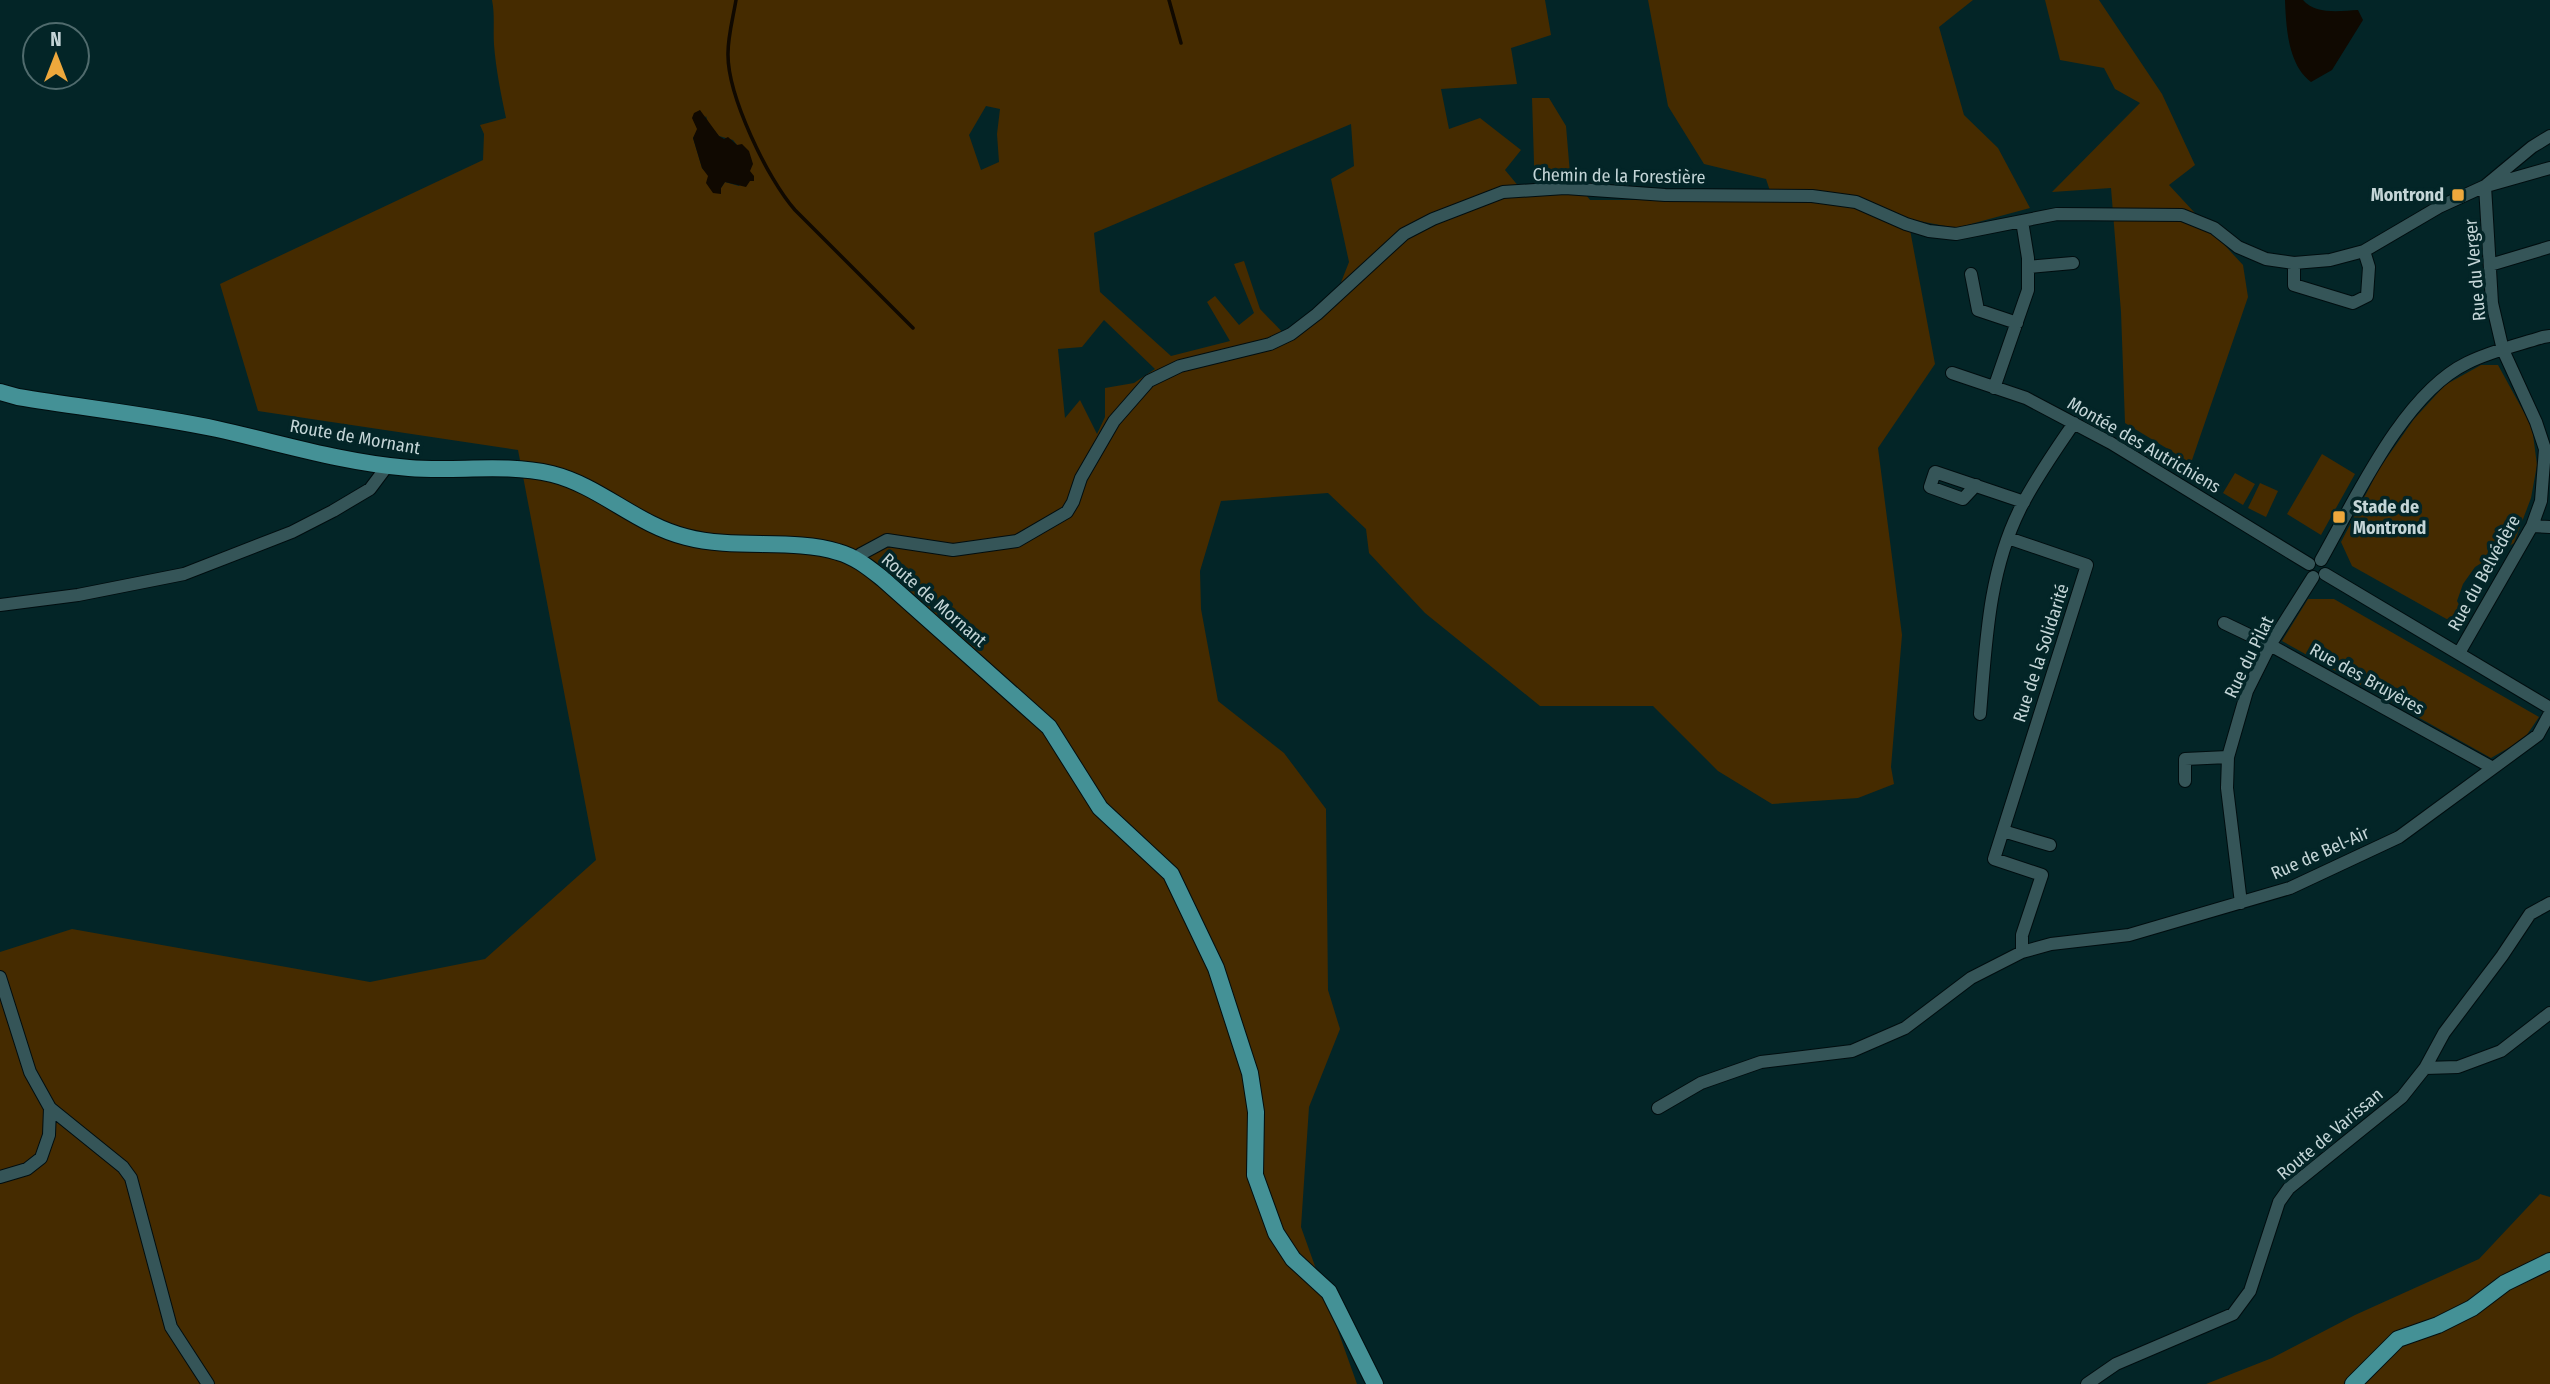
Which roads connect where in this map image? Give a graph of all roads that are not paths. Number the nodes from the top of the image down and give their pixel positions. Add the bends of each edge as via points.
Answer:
1 (2550, 136) edge
2 (2550, 168) edge
3 (2485, 186) junction
4 (2022, 221) junction
5 (2550, 247) edge
6 (2364, 251) junction
7 (2073, 263) dead end
8 (2294, 263) junction
9 (2490, 265) junction
10 (2028, 267) junction
11 (1971, 274) dead end
12 (2017, 323) junction
13 (2550, 337) edge
14 (2503, 350) junction
15 (1952, 373) dead end
16 (1994, 388) junction
17 (0, 392) edge
18 (2074, 423) junction
19 (388, 465) junction
20 (2546, 474) edge
21 (1976, 485) dead end
22 (2024, 502) junction
23 (2532, 526) junction
24 (2550, 527) edge
25 (2008, 538) junction
26 (857, 559) junction
27 (2317, 569) junction
28 (0, 605) edge
29 (2224, 623) dead end
30 (2270, 645) junction
31 (2459, 653) junction
32 (2548, 705) edge
33 (1980, 714) dead end
34 (2228, 757) junction
35 (2493, 768) junction
36 (2185, 781) dead end
37 (2003, 831) junction
38 (2050, 845) dead end
39 (2241, 903) junction
40 (2550, 903) edge
41 (2022, 952) junction
42 (0, 977) edge
43 (2550, 1013) edge
44 (2425, 1068) junction
45 (50, 1108) junction
46 (1658, 1108) dead end
47 (0, 1177) edge
48 (2550, 1261) edge
49 (208, 1384) edge
50 (1375, 1384) edge
51 (2087, 1384) edge
52 (2353, 1384) edge

1 - 3 street, Chemin de la Forestière
2 - 3 street
3 - 6 street, Chemin de la Forestière
3 - 9 street, Rue du Verger
4 - 8 street, Chemin de la Forestière via 2057,214 2182,215 2214,228 2238,247 2266,259
4 - 10 street
4 - 26 street, Chemin de la Forestière via 1956,234 1906,224 1856,202 1812,195 1665,195 1565,188 1503,192 1404,234 1291,334 1270,344 1180,366 1149,381 1114,421 1067,512 1017,541 953,550 887,540
5 - 9 street
6 - 8 street, Chemin de la Forestière
6 - 8 street via 2369,267 2367,296 2353,303 2294,285
7 - 10 street
9 - 14 street, Rue du Verger via 2492,303
10 - 12 street via 2028,290
11 - 12 street via 1978,310
12 - 16 street
13 - 14 street, Rue du Pilat
14 - 20 street, Rue du Belvédère via 2536,422 2545,449
14 - 27 street, Rue du Pilat via 2466,363 2416,402
15 - 16 street, Montée des Autrichiens
16 - 18 street, Montée des Autrichiens via 2026,398
17 - 19 main road, Route de Mornant via 213,428
18 - 22 street
18 - 27 street, Montée des Autrichiens
19 - 26 main road, Route de Mornant via 527,469 590,489 655,526 685,537 723,544 827,549
19 - 28 street via 370,489 333,512 184,574
20 - 23 street, Rue du Belvédère
21 - 22 street
22 - 25 street
23 - 24 street
23 - 31 street, Rue du Belvédère
25 - 33 street via 1987,624
25 - 37 street, Rue de la Solidarité via 2087,565
26 - 50 main road, Route de Mornant via 1049,727 1100,808 1171,874 1216,968 1250,1073 1256,1112 1255,1175 1276,1233 1293,1259 1329,1292
27 - 30 street, Rue du Pilat
27 - 31 street, Montée des Autrichiens
29 - 30 street, Rue des Bruyères
30 - 34 street, Rue du Pilat via 2248,691
30 - 35 street, Rue des Bruyères
31 - 32 street, Montée des Autrichiens
32 - 35 street, Rue de Bel-Air via 2538,735
34 - 36 street via 2185,759
34 - 39 street, Rue du Pilat via 2227,788
35 - 39 street, Rue de Bel-Air via 2399,836 2290,888
37 - 38 street
37 - 41 street via 1994,859 2042,875 2022,934
39 - 41 street, Rue de Bel-Air via 2129,935
40 - 44 street, Route de Varissan via 2530,914 2444,1033
41 - 46 street, Rue de Bel-Air via 1971,978 1905,1028 1852,1051 1761,1062 1701,1083
42 - 45 street via 30,1072
43 - 44 street via 2501,1051 2458,1067
44 - 51 street, Route de Varissan via 2402,1097 2289,1188 2279,1202 2250,1291 2233,1314 2116,1364
45 - 47 street via 49,1135 41,1158 27,1169
45 - 49 street via 131,1178 171,1327
48 - 52 main road via 2438,1325 2398,1339

